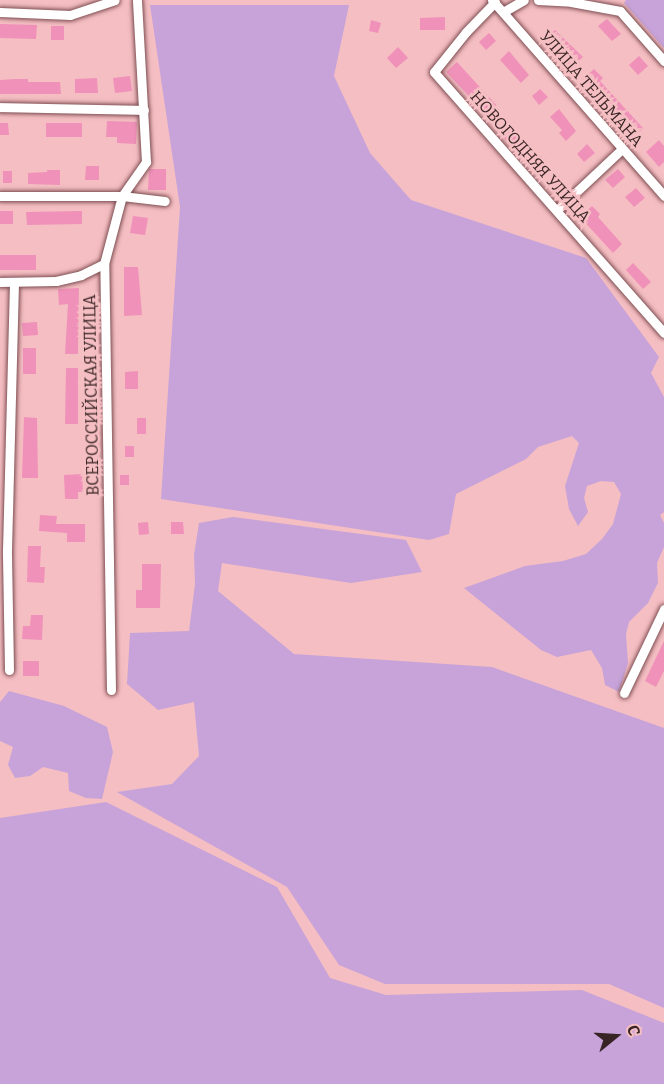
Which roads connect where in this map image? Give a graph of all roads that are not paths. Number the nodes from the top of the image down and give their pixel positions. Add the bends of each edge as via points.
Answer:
1 (112, 0) edge
2 (137, 0) edge
3 (524, 0) edge
4 (538, 0) edge
5 (494, 1) edge
6 (0, 12) edge
7 (503, 12) junction
8 (664, 61) edge
9 (0, 107) edge
10 (144, 110) junction
11 (622, 148) junction
12 (664, 180) edge
13 (656, 187) junction
14 (0, 196) edge
15 (122, 196) junction
16 (664, 196) edge
17 (165, 201) dead end
18 (557, 210) junction
19 (104, 264) junction
20 (0, 282) edge
21 (14, 282) junction
22 (664, 333) edge
23 (3, 550) edge
24 (664, 609) edge
25 (9, 670) dead end
26 (111, 690) dead end
27 (624, 693) dead end

1 - 6 street via 70,15
2 - 10 street, ВСЕРОССИЙСКАЯ УЛИЦА
3 - 7 street
4 - 8 street via 620,11
5 - 7 street, УЛИЦА ТЕЛЬМАНА
5 - 18 street, НОВОГОДНЯЯ УЛИЦА via 434,72
7 - 11 street, УЛИЦА ТЕЛЬМАНА
9 - 10 street
10 - 15 street, ВСЕРОССИЙСКАЯ УЛИЦА via 146,162
11 - 13 street, УЛИЦА ТЕЛЬМАНА
11 - 18 street
12 - 13 street
13 - 16 street, УЛИЦА ТЕЛЬМАНА
14 - 15 street
15 - 17 street
15 - 19 street, ВСЕРОССИЙСКАЯ УЛИЦА
18 - 22 street, НОВОГОДНЯЯ УЛИЦА
19 - 21 street via 56,281
19 - 26 street, ВСЕРОССИЙСКАЯ УЛИЦА
20 - 21 street
21 - 23 street
23 - 25 street
24 - 27 street

